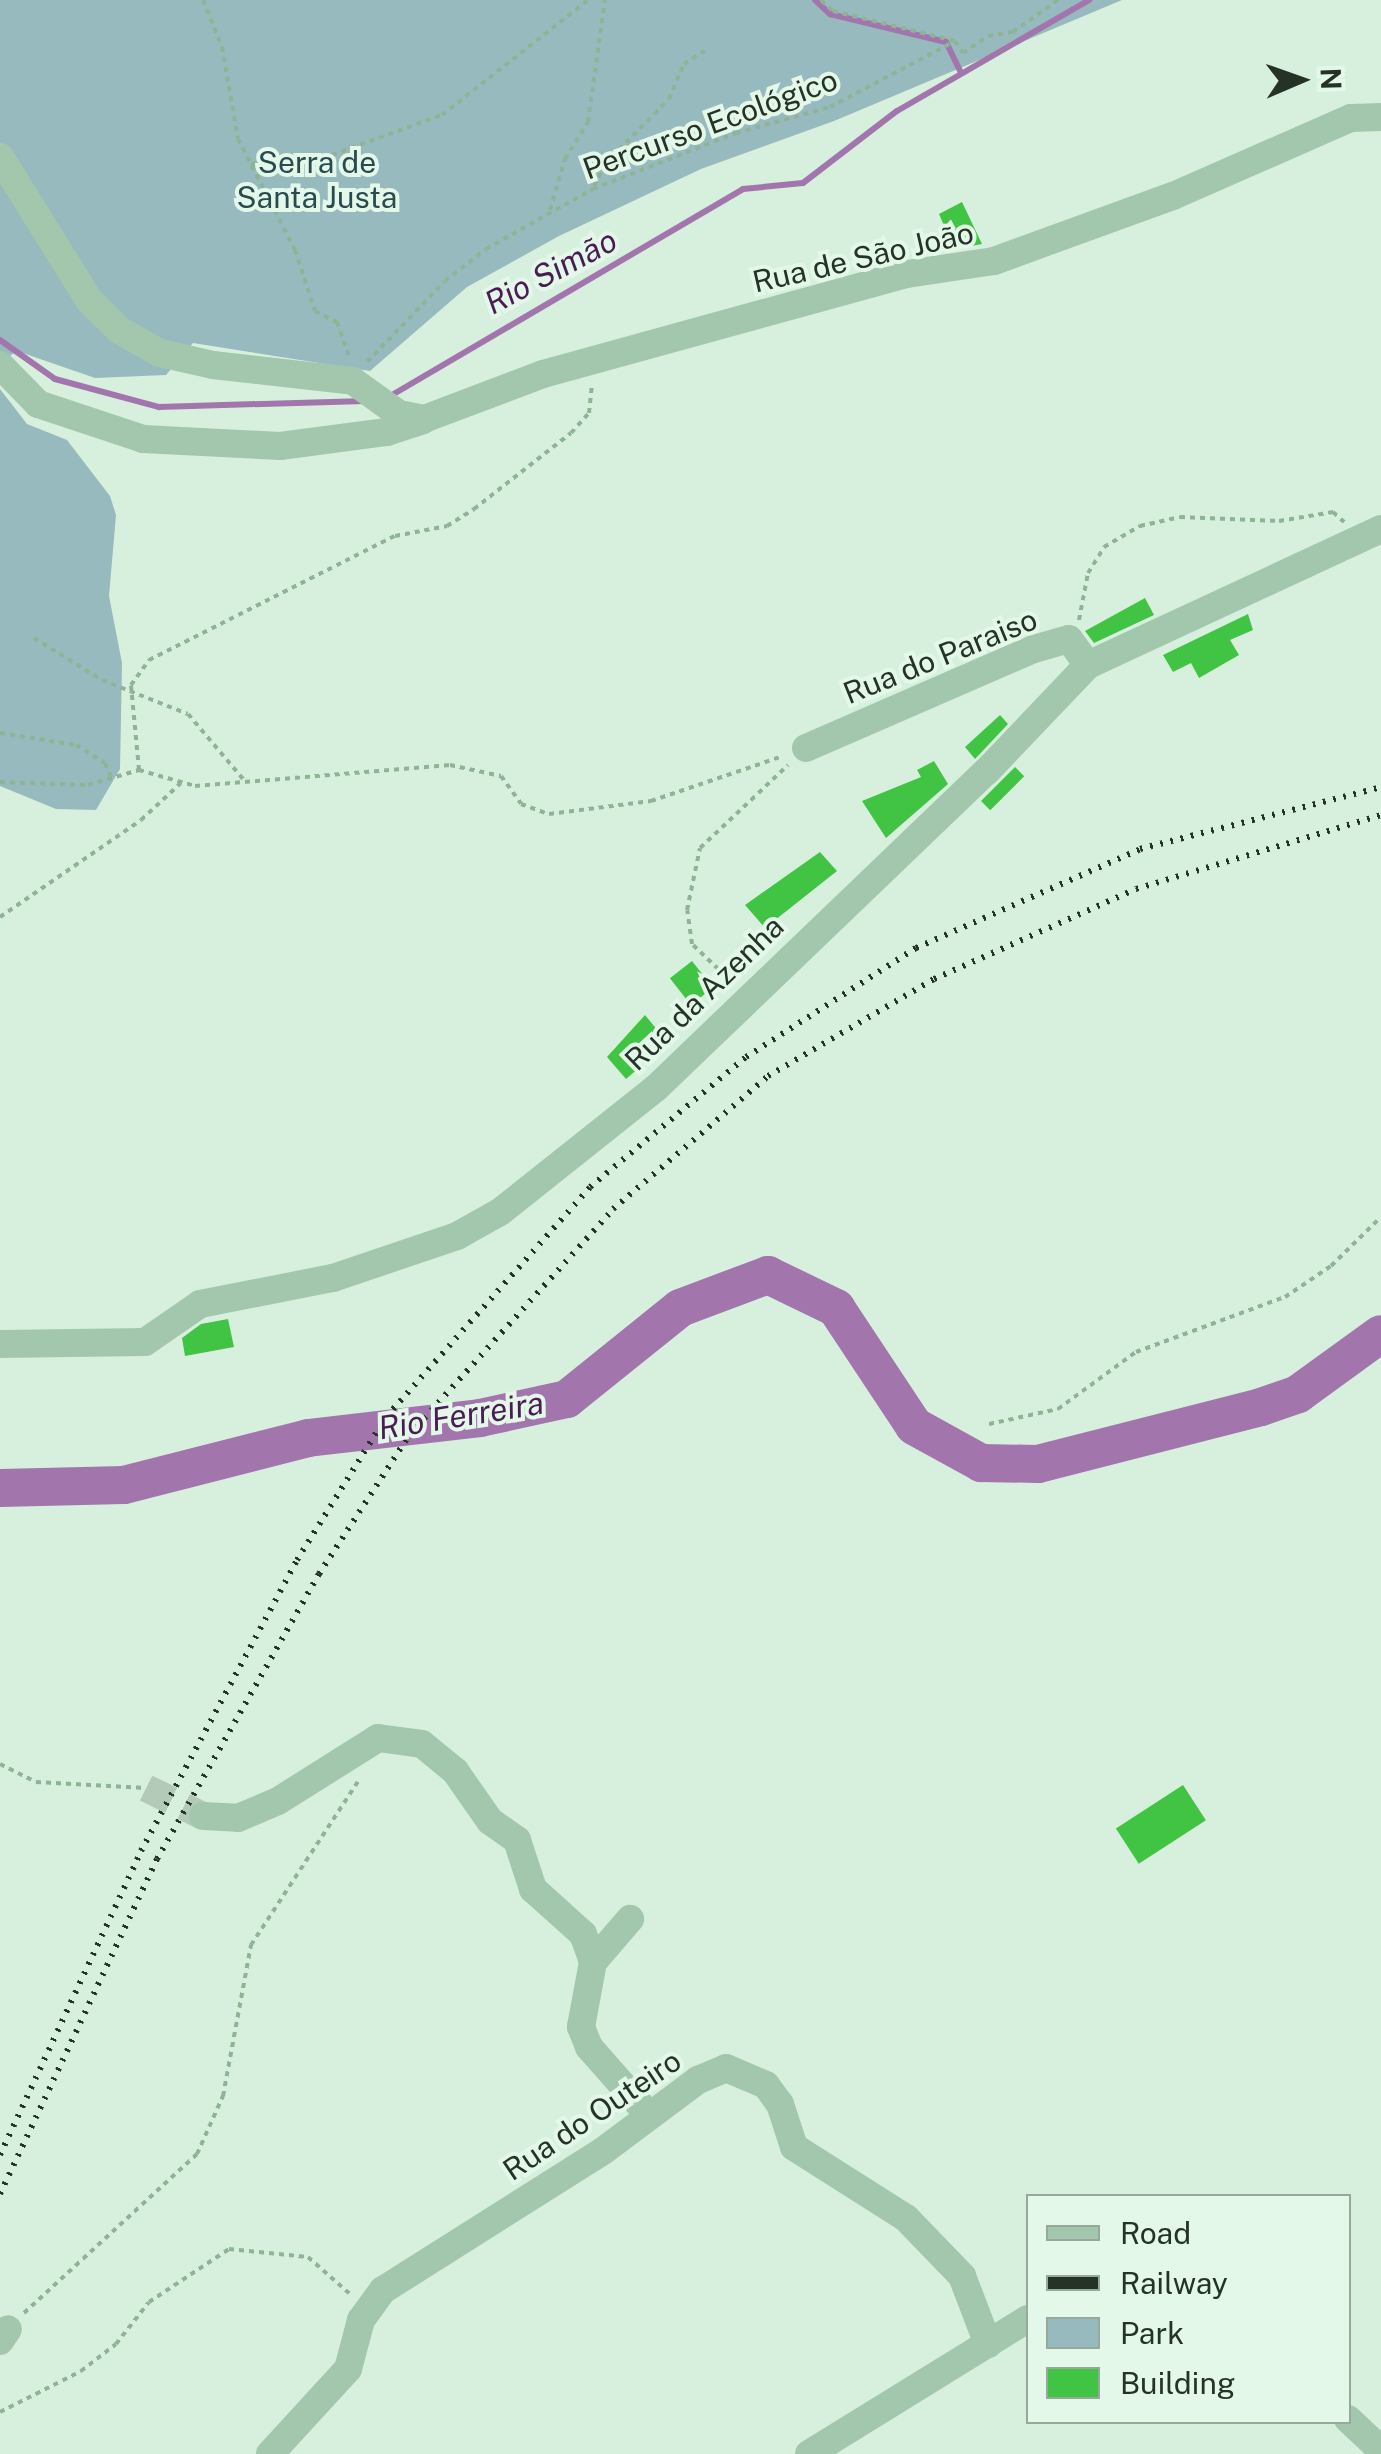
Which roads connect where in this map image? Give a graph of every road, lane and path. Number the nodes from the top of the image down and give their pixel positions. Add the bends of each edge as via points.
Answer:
1 (202, 0) edge
2 (588, 0) edge
3 (604, 0) edge
4 (820, 0) edge
5 (1058, 0) edge
6 (955, 41) junction
7 (709, 48) dead end
8 (1381, 117) edge
9 (0, 158) edge
10 (251, 164) junction
11 (594, 189) junction
12 (550, 212) junction
13 (0, 365) edge
14 (354, 375) junction
15 (593, 378) dead end
16 (412, 417) junction
17 (1372, 533) edge
18 (34, 638) dead end
19 (1070, 639) junction
20 (1088, 665) junction
21 (132, 691) junction
22 (0, 733) edge
23 (806, 748) junction
24 (139, 770) junction
25 (111, 777) junction
26 (244, 781) junction
27 (0, 782) edge
28 (182, 782) junction
29 (0, 917) edge
30 (746, 996) junction
31 (1381, 1217) edge
32 (0, 1344) edge
33 (990, 1424) dead end
34 (388, 1740) junction
35 (0, 1764) edge
36 (146, 1788) tunnel mouth
37 (203, 1816) tunnel mouth
38 (630, 1919) dead end
39 (593, 1962) junction
40 (647, 2113) junction
41 (368, 2310) junction
42 (1026, 2320) edge
43 (4, 2335) edge
44 (988, 2344) junction
45 (0, 2412) edge
46 (1351, 2423) edge
47 (1381, 2450) edge
48 (270, 2454) edge
49 (809, 2454) edge

1 - 10 path via 222,47 238,139
2 - 10 path via 442,115 332,156
3 - 12 path via 588,122 565,159
4 - 6 path via 833,11
5 - 6 path, Percurso Ecológico via 1013,32 988,36 963,53
6 - 11 path, Percurso Ecológico via 830,107 736,132
7 - 11 path via 684,64 669,99 596,174
8 - 16 street, Rua de São João via 1351,118 1173,196 994,261 907,274
9 - 14 street via 88,300 119,330 160,352 213,365
10 - 14 path via 295,250 315,310 337,322
11 - 12 path, Percurso Ecológico
12 - 14 path, Percurso Ecológico via 445,281
13 - 16 street, Rua de São João via 38,404 143,439 280,446 387,432
14 - 16 street
15 - 21 path via 589,413 580,423 474,509 447,526 394,536 148,660
17 - 19 path via 1333,512 1279,521 1180,517 1140,526 1104,547 1088,573 1087,602
17 - 20 street, Rua da Azenha
18 - 21 path
19 - 20 street, Rua do Paraiso
19 - 23 street, Rua do Paraiso
20 - 30 street, Rua da Azenha via 892,864
21 - 24 path
21 - 26 path via 188,714
22 - 25 path via 76,744 106,762
23 - 26 path via 651,801 549,814 522,804 501,776 450,765
23 - 30 path via 700,848 688,910 692,944
24 - 25 path
24 - 28 path
25 - 27 path via 65,787
26 - 28 path
28 - 29 path via 141,820
30 - 32 street, Rua da Azenha via 656,1088 551,1174 457,1236 333,1278 200,1304 145,1342
31 - 33 path via 1332,1266 1285,1297 1136,1352 1058,1409
34 - 37 street via 378,1738 278,1801 238,1818
34 - 39 street via 422,1744 455,1771 490,1822 518,1840 533,1889 583,1934
34 - 43 path via 252,1945 223,2096 197,2154
35 - 36 path via 36,1782
38 - 39 street
39 - 40 street via 581,2026 589,2047
40 - 41 street, Rua do Outeiro via 603,2151 425,2260 383,2290
40 - 44 street, Rua do Outeiro via 726,2068 766,2085 794,2147 906,2218 962,2276
41 - 45 path via 308,2257 229,2248 149,2302 116,2344 81,2371
41 - 48 street, Rua do Outeiro via 348,2369
42 - 44 street
44 - 49 street
46 - 47 street

